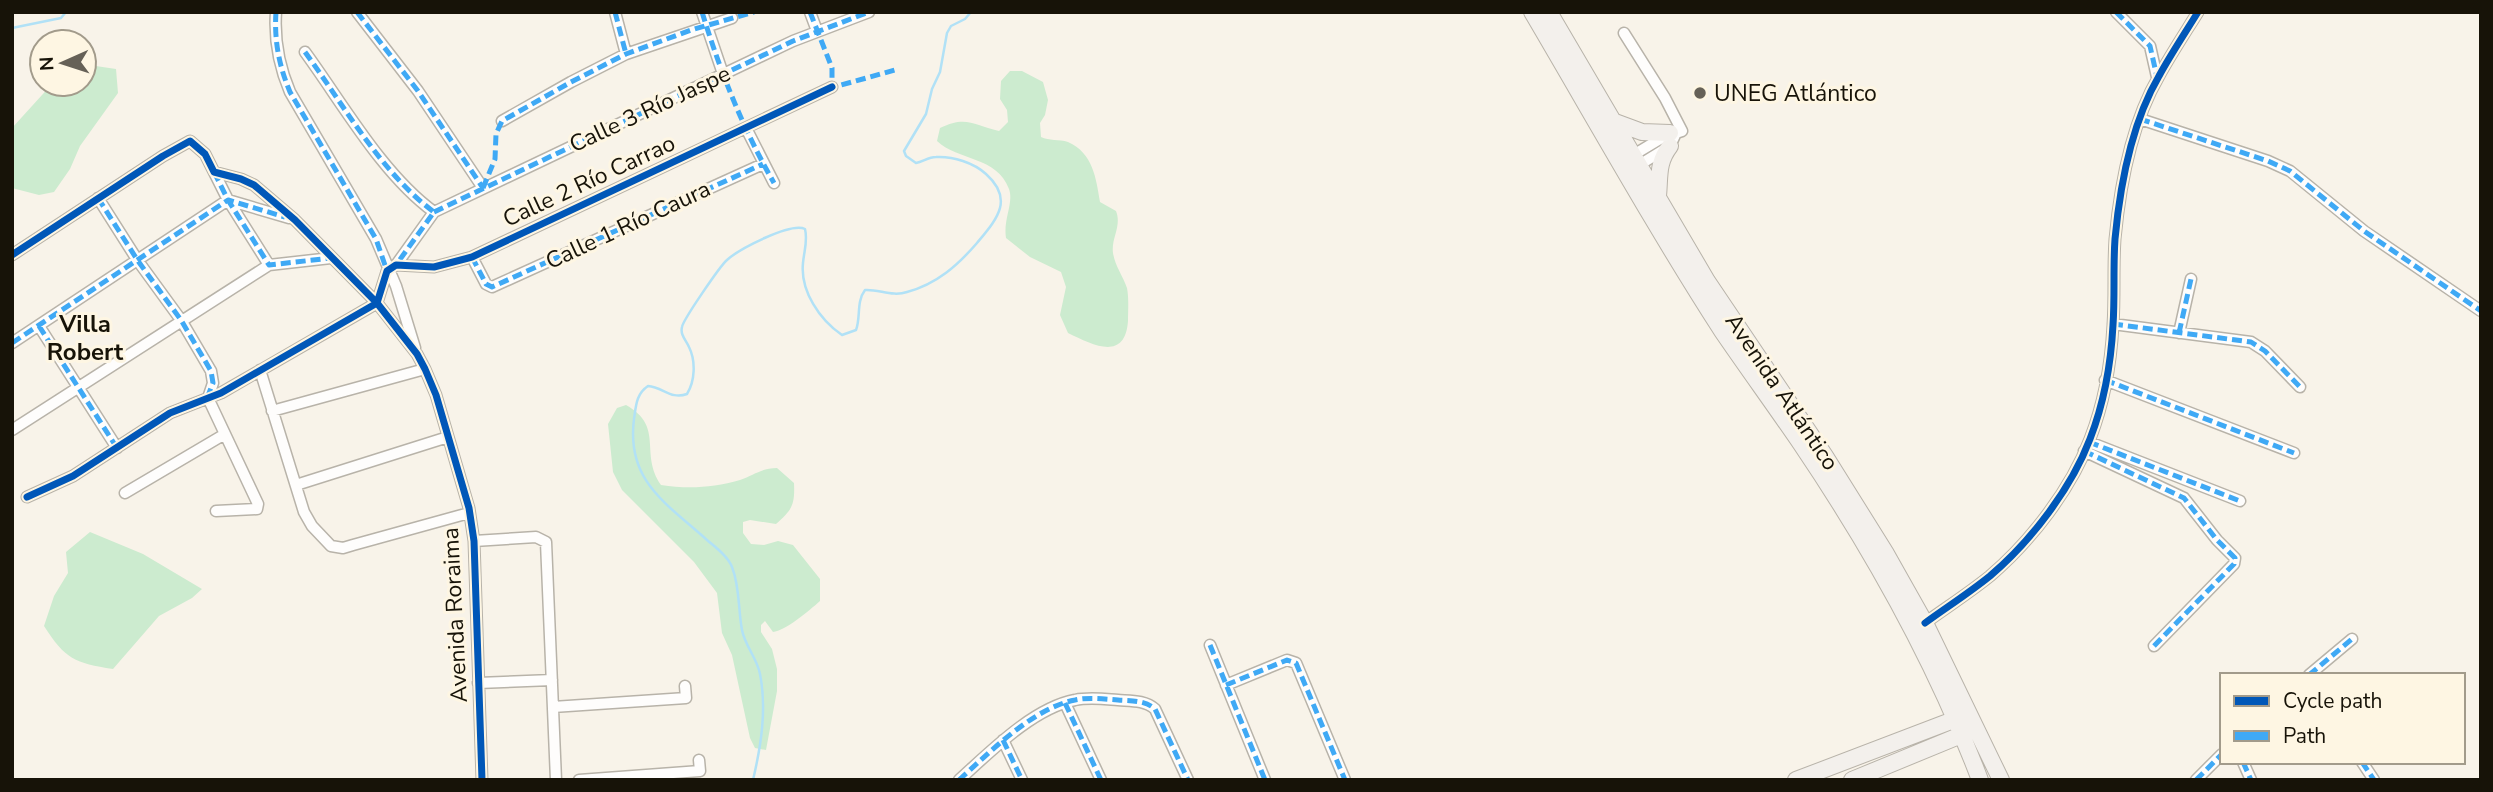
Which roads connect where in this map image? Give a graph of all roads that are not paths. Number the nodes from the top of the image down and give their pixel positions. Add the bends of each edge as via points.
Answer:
1 (276, 12) edge
2 (357, 12) edge
3 (615, 12) edge
4 (702, 12) edge
5 (810, 12) edge
6 (869, 12) edge
7 (1532, 12) edge
8 (1549, 12) edge
9 (2116, 12) edge
10 (2198, 12) edge
11 (732, 18) dead end
12 (706, 25) junction
13 (817, 31) junction
14 (1624, 33) dead end
15 (305, 52) dead end
16 (626, 54) junction
17 (723, 74) junction
18 (2158, 77) junction
19 (832, 87) dead end
20 (2140, 119) junction
21 (502, 121) dead end
22 (1615, 122) junction
23 (746, 128) junction
24 (1672, 137) junction
25 (763, 164) junction
26 (1629, 164) junction
27 (214, 172) junction
28 (774, 183) dead end
29 (483, 188) junction
30 (98, 198) junction
31 (1658, 198) junction
32 (228, 200) junction
33 (434, 212) junction
34 (295, 220) junction
35 (12, 255) edge
36 (472, 257) junction
37 (331, 258) junction
38 (138, 261) junction
39 (269, 265) junction
40 (392, 268) junction
41 (2191, 279) dead end
42 (377, 303) junction
43 (2481, 311) edge
44 (181, 320) junction
45 (2113, 324) junction
46 (39, 326) junction
47 (2179, 333) junction
48 (12, 343) edge
49 (416, 354) junction
50 (425, 369) junction
51 (260, 370) junction
52 (2105, 380) junction
53 (78, 387) junction
54 (2300, 387) dead end
55 (208, 398) junction
56 (272, 411) junction
57 (12, 430) edge
58 (225, 434) junction
59 (448, 437) junction
60 (2087, 446) junction
61 (117, 447) junction
62 (2294, 453) dead end
63 (296, 485) junction
64 (125, 493) dead end
65 (27, 497) dead end
66 (2240, 501) dead end
67 (216, 511) dead end
68 (469, 513) junction
69 (474, 541) junction
70 (1926, 623) junction
71 (2352, 639) dead end
72 (1210, 645) dead end
73 (2154, 646) dead end
74 (2311, 673) edge
75 (552, 680) junction
76 (478, 683) junction
77 (1226, 685) junction
78 (685, 686) dead end
79 (1065, 703) junction
80 (553, 707) junction
81 (1966, 724) junction
82 (1003, 740) junction
83 (2220, 756) edge
84 (699, 760) dead end
85 (2244, 764) edge
86 (2362, 764) edge
87 (482, 780) edge
88 (556, 780) edge
89 (579, 780) edge
90 (959, 780) edge
91 (1022, 780) edge
92 (1101, 780) edge
93 (1188, 780) edge
94 (1265, 780) edge
95 (1345, 780) edge
96 (1796, 780) edge
97 (1852, 780) edge
98 (1980, 780) edge
99 (2001, 780) edge
100 (2196, 780) edge
101 (2251, 780) edge
102 (2374, 780) edge

1 - 40 street via 276,45 290,92
2 - 29 street via 418,91
3 - 16 street
4 - 12 street
5 - 13 street
6 - 13 street, Calle 3 Río Jaspe
7 - 26 main road, Avenida Atlántico
8 - 22 main road, Avenida Atlántico
9 - 18 street via 2150,46
10 - 18 street
11 - 12 street
12 - 16 street
12 - 17 street
13 - 17 street, Calle 3 Río Jaspe
14 - 24 street via 1682,131
15 - 33 street via 392,173
16 - 21 street
17 - 29 street, Calle 3 Río Jaspe
18 - 20 street
19 - 23 street, Calle 2 Río Carrao
20 - 43 street via 2290,171 2364,231
20 - 45 street via 2119,208
22 - 24 main road
22 - 26 main road, Avenida Atlántico
23 - 25 street
23 - 36 street, Calle 2 Río Carrao
24 - 26 street
24 - 31 main road via 1660,162
25 - 28 street
25 - 36 street, Calle 1 Río Caura via 492,287
26 - 31 main road, Avenida Atlántico
26 - 81 main road, Avenida Atlántico via 1696,290 1851,523
27 - 30 street via 205,154 190,141
27 - 32 street
27 - 34 street, Avenida Roraima via 254,185
29 - 33 street, Calle 3 Río Jaspe
30 - 35 street
30 - 38 street
31 - 70 main road, Avenida Atlántico via 1707,281 1853,499
32 - 34 street
32 - 38 street
32 - 39 street
33 - 40 street
34 - 37 street, Avenida Roraima
36 - 40 street, Calle 2 Río Carrao via 434,267
37 - 39 street
37 - 42 street, Avenida Roraima
38 - 44 street
38 - 46 street
39 - 44 street
40 - 42 street
40 - 49 street
41 - 47 street
42 - 49 street, Avenida Roraima
42 - 51 street
44 - 53 street
44 - 55 street via 211,371
45 - 47 street
45 - 52 street
46 - 48 street
46 - 53 street
47 - 54 street via 2251,342
49 - 50 street, Avenida Roraima
50 - 56 street
50 - 59 street, Avenida Roraima
51 - 55 street
51 - 56 street
52 - 60 street
52 - 62 street
53 - 57 street
53 - 61 street
55 - 58 street
55 - 61 street via 170,413
56 - 63 street
58 - 64 street
58 - 67 street via 258,507
59 - 63 street
59 - 68 street, Avenida Roraima
60 - 66 street
60 - 70 street via 2050,509 2008,558
60 - 73 street via 2185,498 2235,558
61 - 65 street via 57,485
63 - 68 street via 312,526 336,548
68 - 69 street, Avenida Roraima
69 - 75 street via 542,538 547,547
69 - 76 street, Avenida Roraima
70 - 81 main road, Avenida Atlántico
71 - 74 street
72 - 77 street
75 - 76 street
75 - 80 street
76 - 87 street, Avenida Roraima
77 - 94 street
77 - 95 street via 1287,660 1296,663
78 - 80 street via 686,698
79 - 82 street via 1033,718
79 - 92 street
79 - 93 street via 1097,699 1150,705
80 - 88 street
81 - 96 main road
81 - 97 main road
81 - 98 main road, Avenida Atlántico
81 - 99 main road, Avenida Atlántico
82 - 90 street
82 - 91 street
83 - 100 street
84 - 89 street via 700,771
85 - 101 street
86 - 102 street

